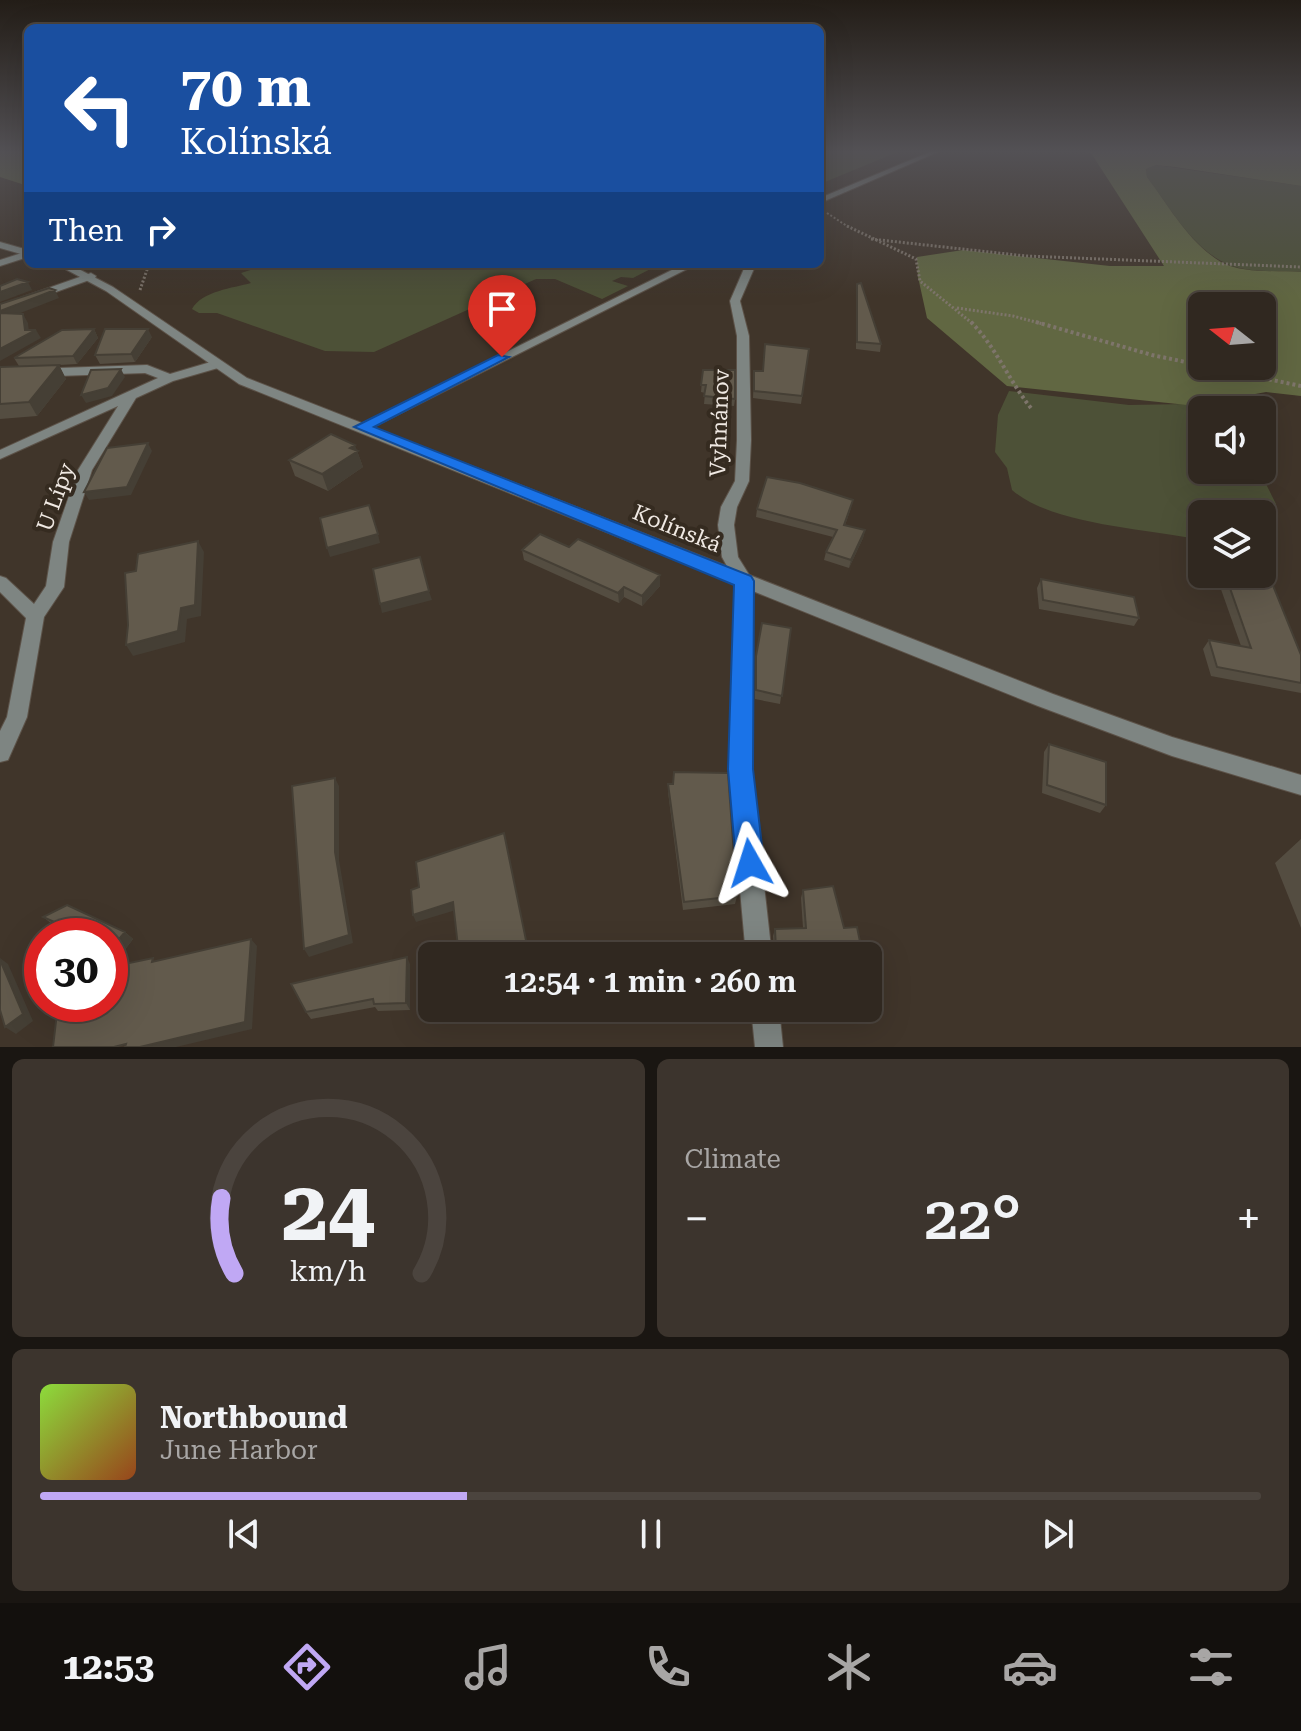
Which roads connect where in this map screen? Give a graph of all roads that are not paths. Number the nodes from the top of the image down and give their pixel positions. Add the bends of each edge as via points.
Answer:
1 (0, 245) edge
2 (24, 252) edge
3 (24, 254) edge
4 (0, 263) edge
5 (71, 268) edge
6 (684, 268) edge
7 (749, 268) edge
8 (91, 276) junction
9 (0, 309) edge
10 (13, 362) edge
11 (214, 365) junction
12 (0, 372) edge
13 (169, 378) junction
14 (130, 397) junction
15 (362, 427) junction
16 (0, 455) edge
17 (744, 581) junction
18 (0, 582) edge
19 (35, 616) junction
20 (0, 753) edge
21 (1301, 785) edge
22 (758, 942) edge
23 (766, 1022) edge
24 (769, 1047) edge

1 - 2 street
3 - 4 street
5 - 8 street, Kolínská
6 - 15 street
7 - 17 street, Vyhnánov via 735,301 743,336 742,481 726,525 730,557
8 - 9 street
8 - 11 street, Kolínská
10 - 12 street
11 - 13 street, U Lípy
11 - 15 street, Kolínská
12 - 13 street via 147,369
13 - 14 street, U Lípy
14 - 16 street, U Lípy
14 - 19 street, U Lípy via 85,470 61,542 55,587
15 - 17 street, Kolínská
17 - 21 street, Kolínská via 1016,690 1231,767
17 - 22 street via 740,769
18 - 19 street
19 - 20 street via 17,717
23 - 24 street

